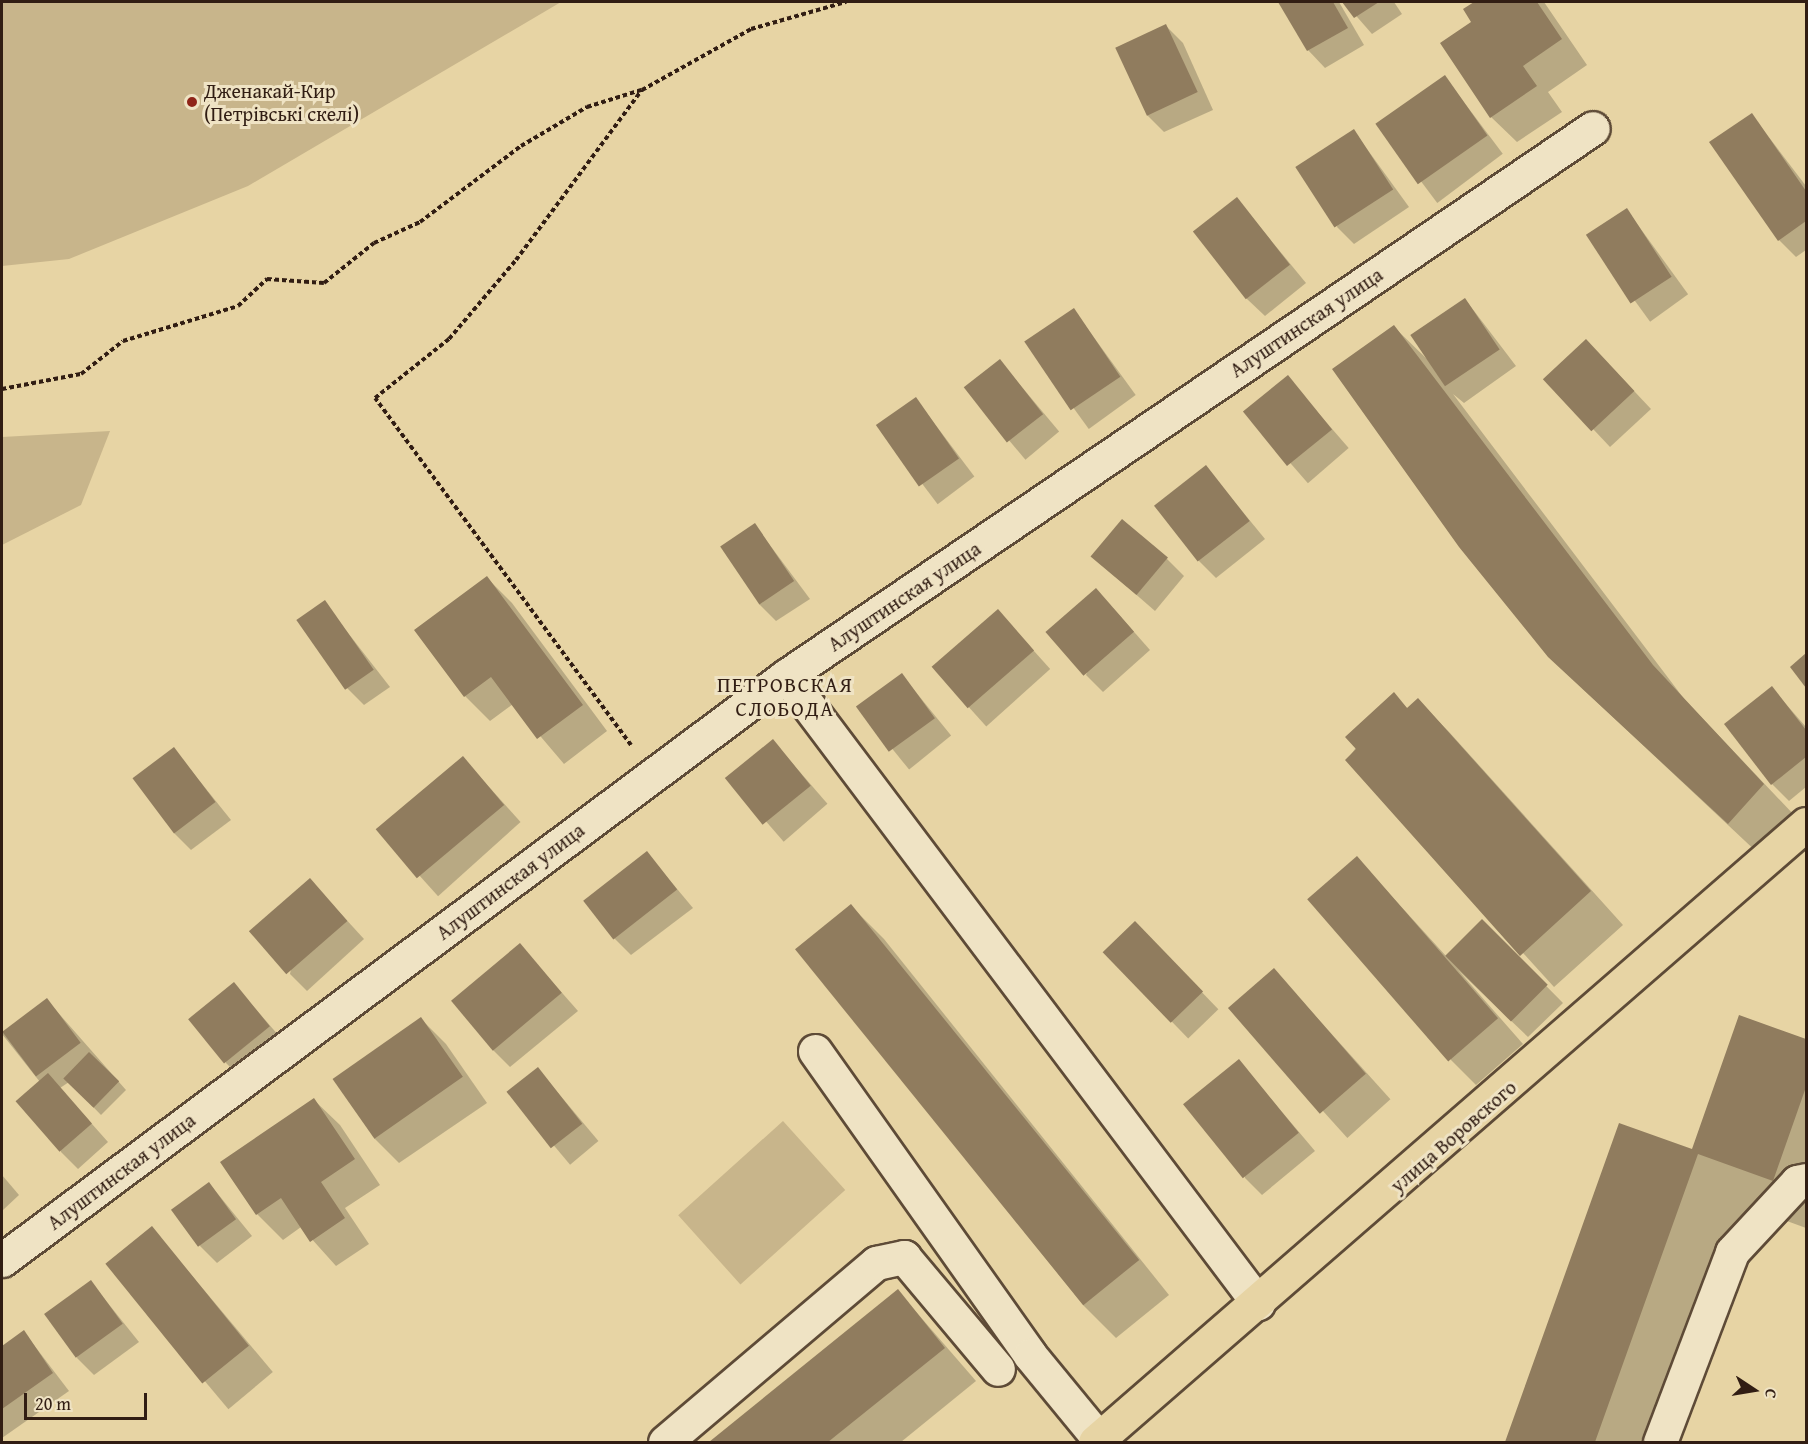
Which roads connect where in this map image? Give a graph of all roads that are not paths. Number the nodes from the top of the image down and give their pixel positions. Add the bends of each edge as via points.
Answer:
1 (1593, 128) dead end
2 (786, 676) junction
3 (1806, 824) edge
4 (815, 1051) dead end
5 (1806, 1180) edge
6 (2, 1260) edge
7 (1258, 1303) junction
8 (998, 1369) dead end
9 (1097, 1441) edge
10 (664, 1443) edge
11 (1660, 1443) edge

1 - 2 street, Алуштинская улица
2 - 6 street, Алуштинская улица
2 - 7 street
3 - 7 main road, улица Воровского
4 - 9 street via 1030,1355
5 - 11 street via 1797,1182 1732,1252
7 - 9 main road, улица Воровского
8 - 10 street via 904,1257 876,1263

